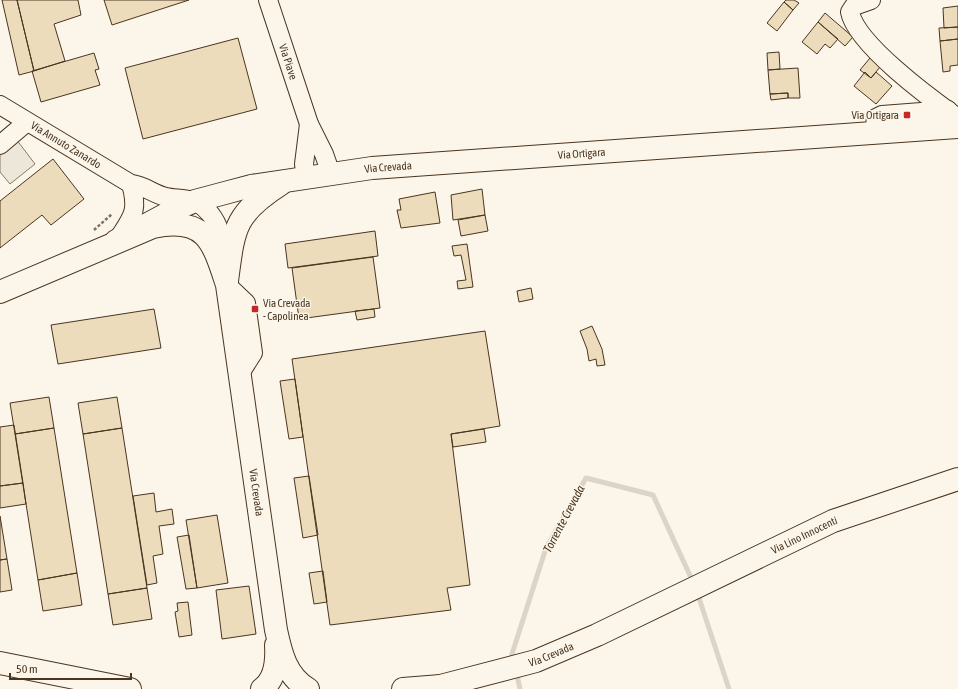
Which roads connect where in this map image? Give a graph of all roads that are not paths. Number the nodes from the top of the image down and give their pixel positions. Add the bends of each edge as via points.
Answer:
1 (268, 0) edge
2 (871, 0) edge
3 (0, 105) edge
4 (954, 118) edge
5 (26, 122) junction
6 (309, 124) junction
7 (0, 145) edge
8 (492, 159) joint
9 (331, 174) junction
10 (306, 178) junction
11 (284, 182) junction
12 (131, 184) junction
13 (195, 202) junction
14 (116, 241) junction
15 (227, 285) junction
16 (0, 292) edge
17 (958, 479) edge
18 (656, 606) joint
19 (276, 630) junction
20 (0, 663) edge
21 (435, 687) edge
22 (130, 689) edge
23 (262, 689) edge
24 (308, 689) edge
25 (403, 689) edge

1 - 6 street, Via Piave
2 - 4 street via 854,6 850,12 851,20 881,55
3 - 5 street, Via Annuto Zanardo
4 - 8 main road, Via Ortigara via 874,133
5 - 7 street
5 - 12 street, Via Annuto Zanardo
6 - 9 street, Via Piave
6 - 10 street, Via Piave via 304,164
8 - 9 main road, Via Crevada via 372,168
9 - 10 main road, Via Crevada
10 - 11 main road, Via Crevada
11 - 13 main road, Via Crevada via 251,186
11 - 15 main road, Via Crevada via 259,198 240,222 232,244
12 - 13 street, Via Annuto Zanardo via 140,185 163,196
12 - 14 street via 136,200 135,209
13 - 14 main road, Via Crevada via 172,211
13 - 15 street, Via Crevada via 208,213 220,230
14 - 15 main road, Via Crevada via 167,224 193,227 206,236 214,247
14 - 16 main road, Via Crevada
15 - 19 main road, Via Crevada
17 - 18 main road, Via Lino Innocenti via 833,521
18 - 21 main road, Via Crevada via 536,661
19 - 23 main road via 275,668 272,678
19 - 24 main road, Via Crevada via 288,669 295,679
20 - 22 main road
21 - 25 main road, Via Crevada

